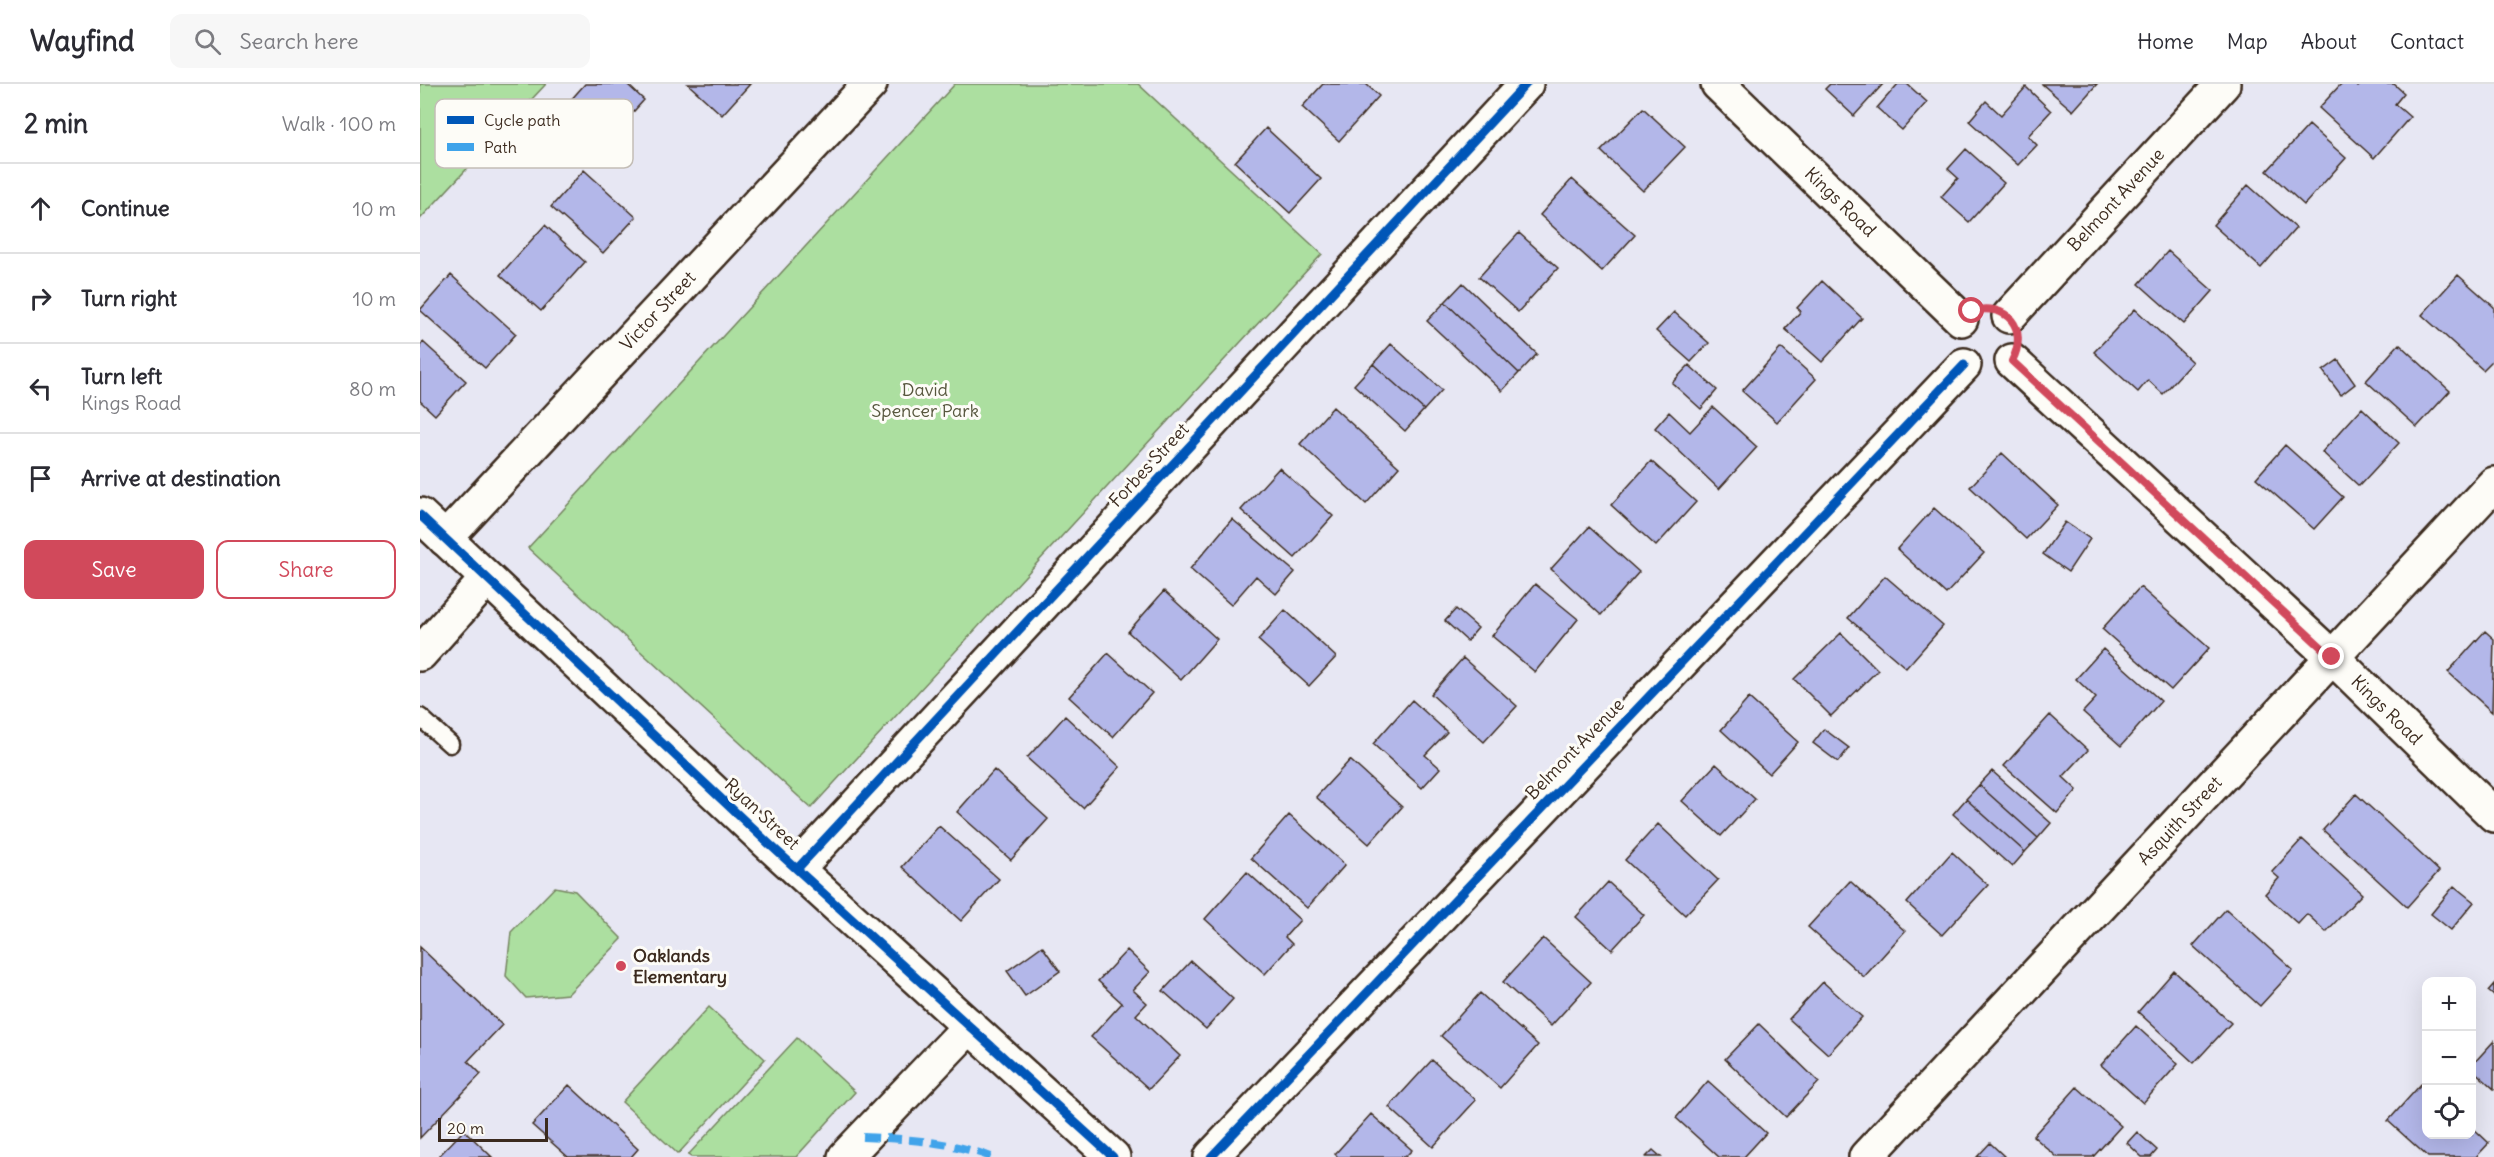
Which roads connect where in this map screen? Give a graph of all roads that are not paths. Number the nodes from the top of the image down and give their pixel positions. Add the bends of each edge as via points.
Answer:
1 (870, 84) edge
2 (1526, 84) edge
3 (1718, 84) edge
4 (2223, 84) edge
5 (2009, 316) junction
6 (1961, 320) junction
7 (2012, 361) junction
8 (1964, 364) junction
9 (2494, 484) edge
10 (420, 515) edge
11 (445, 539) junction
12 (487, 579) junction
13 (420, 654) edge
14 (2332, 657) junction
15 (420, 717) edge
16 (450, 744) dead end
17 (2494, 815) edge
18 (797, 869) junction
19 (970, 1026) junction
20 (845, 1157) edge
21 (1113, 1157) edge
22 (1211, 1157) edge
23 (1866, 1157) edge

1 - 11 street, Victor Street
2 - 18 street, Forbes Street
3 - 6 street, Kings Road
4 - 5 street, Belmont Avenue
5 - 6 street via 1997,309 1984,308
5 - 7 street via 2019,338
6 - 8 street via 1954,342 1956,355
7 - 8 street via 1989,373 1975,372
7 - 14 street, Kings Road
8 - 22 street, Belmont Avenue
9 - 14 street, Asquith Street
10 - 11 street, Ryan Street
11 - 12 street, Ryan Street
12 - 13 street
12 - 18 street, Ryan Street
14 - 17 street, Kings Road
14 - 23 street, Asquith Street
15 - 16 lane
18 - 19 street, Ryan Street
19 - 20 street
19 - 21 street, Ryan Street

